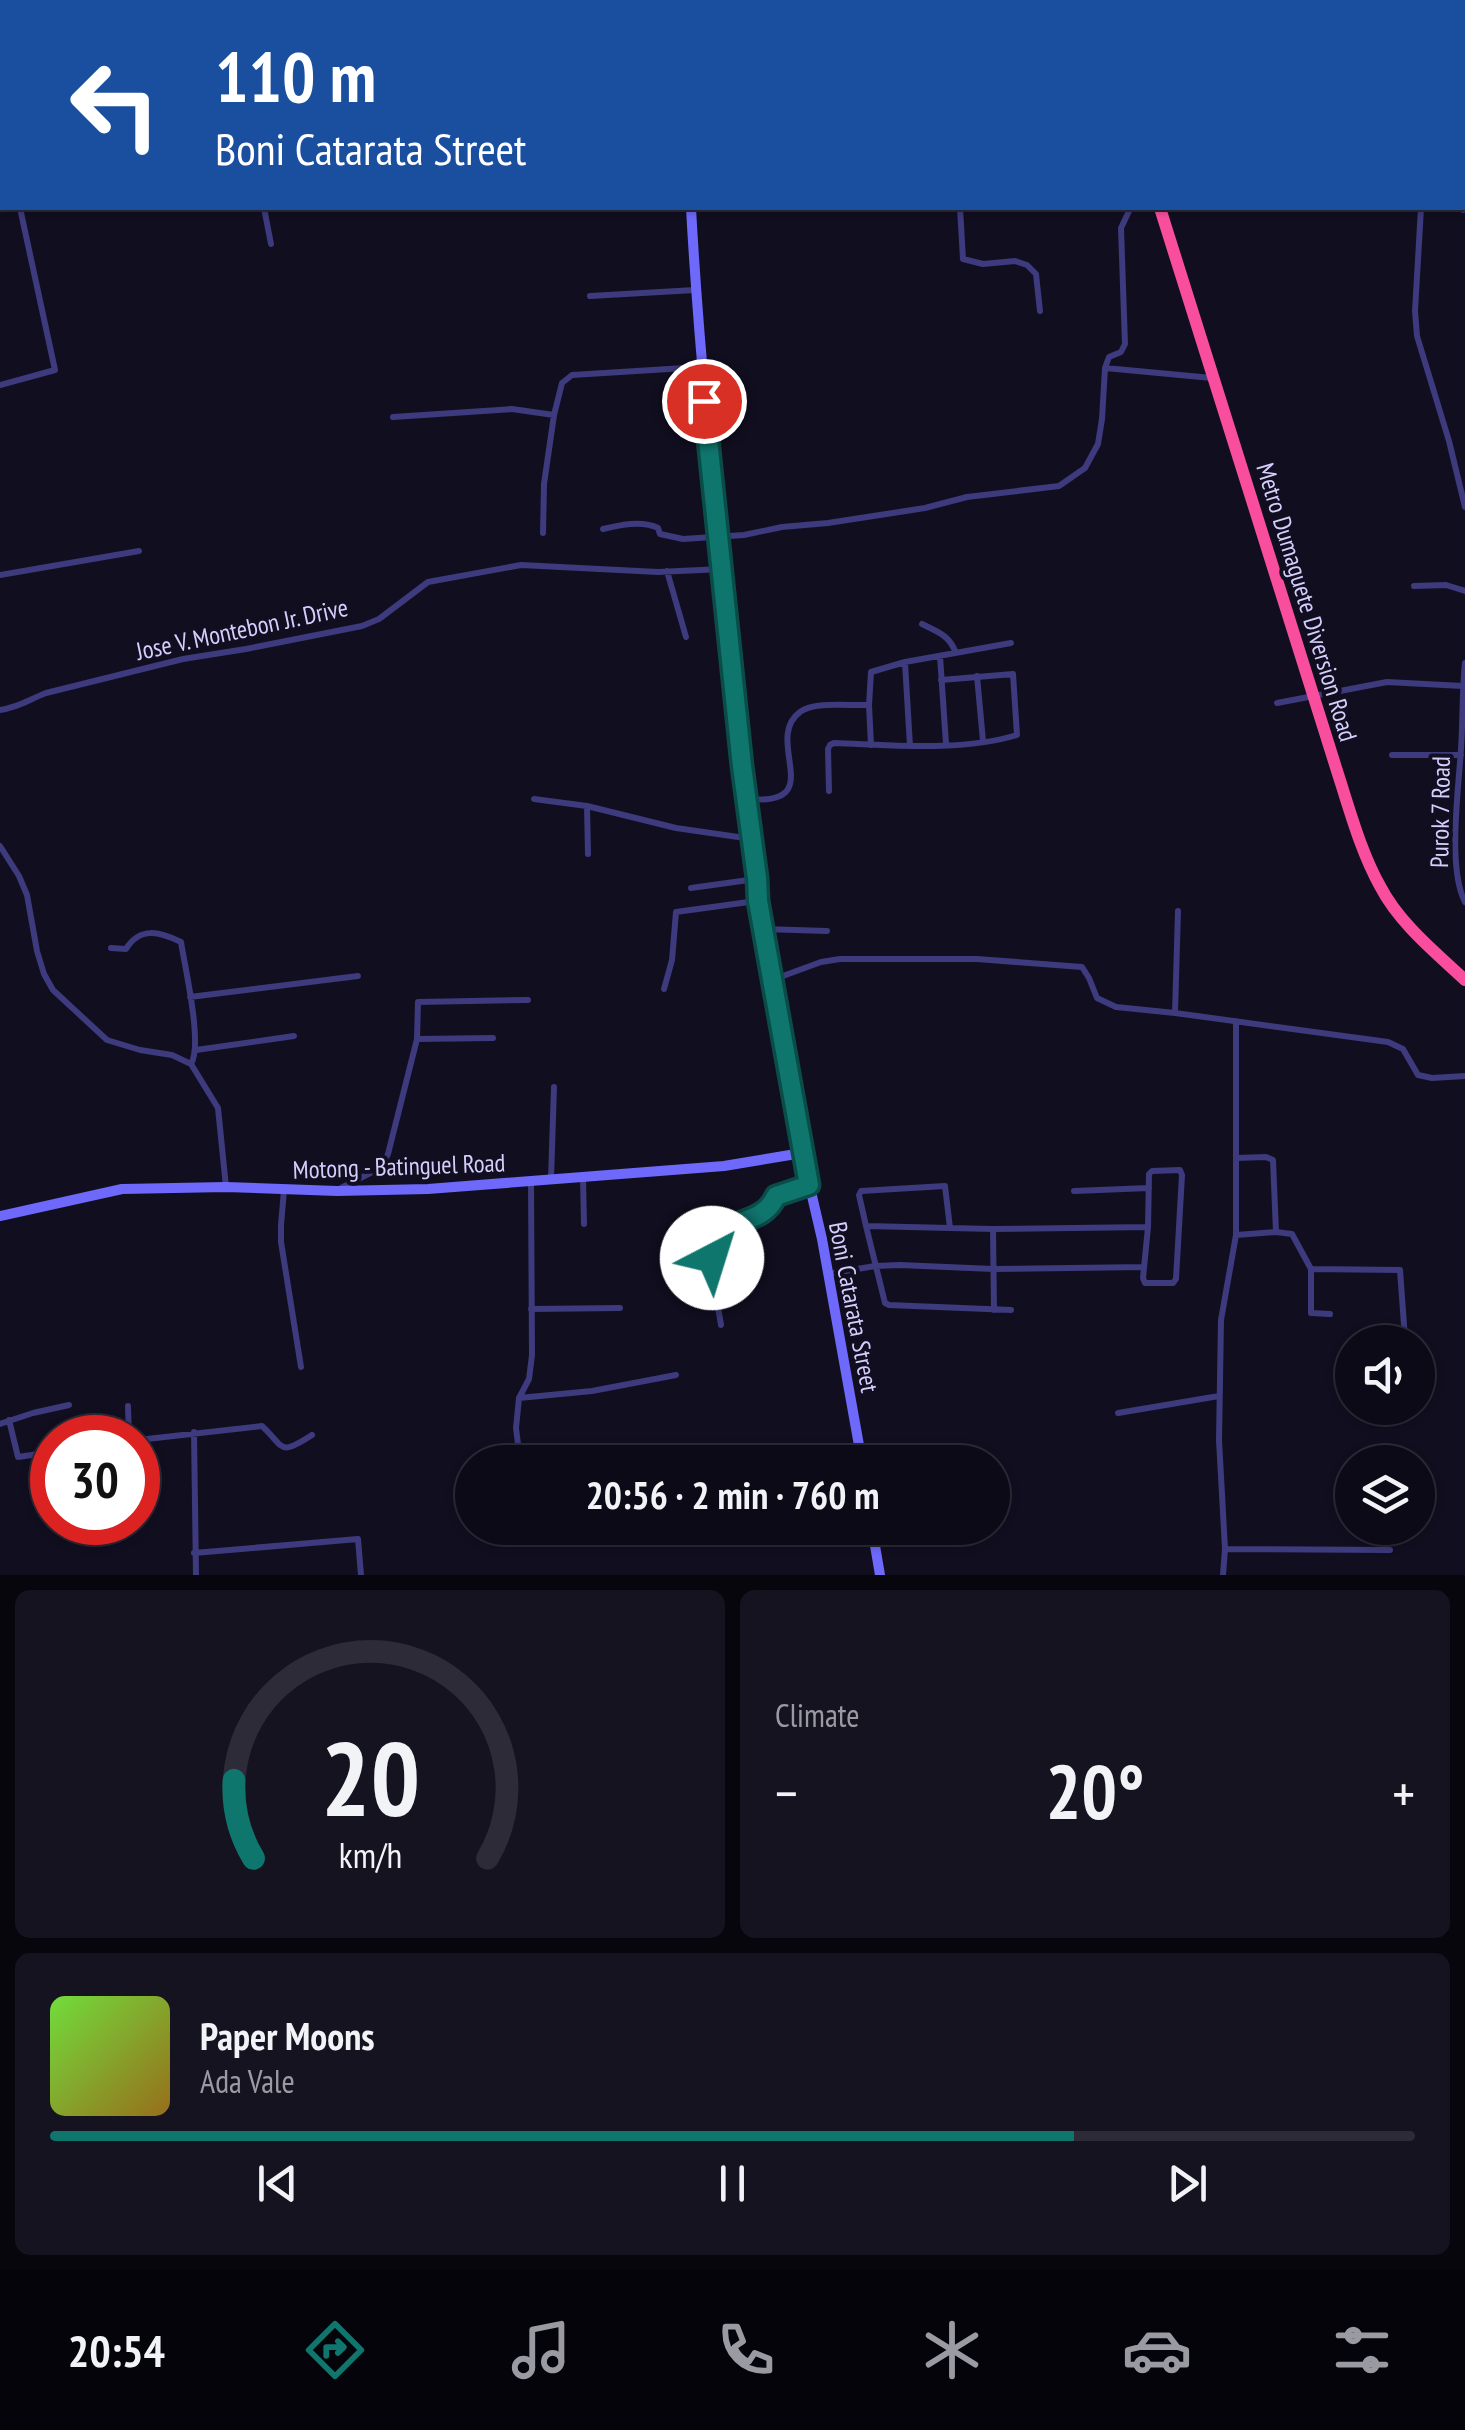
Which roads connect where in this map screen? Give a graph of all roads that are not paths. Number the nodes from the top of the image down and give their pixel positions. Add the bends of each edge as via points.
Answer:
1 (20, 210) edge
2 (264, 210) edge
3 (690, 210) edge
4 (960, 210) edge
5 (1130, 210) edge
6 (1161, 210) edge
7 (1421, 210) edge
8 (271, 244) dead end
9 (695, 290) junction
10 (590, 296) dead end
11 (1040, 311) dead end
12 (701, 367) junction
13 (1105, 368) junction
14 (1213, 378) junction
15 (0, 385) edge
16 (554, 415) junction
17 (393, 417) dead end
18 (1465, 506) edge
19 (603, 529) dead end
20 (543, 532) dead end
21 (719, 536) junction
22 (139, 551) dead end
23 (723, 569) junction
24 (667, 571) junction
25 (0, 574) edge
26 (1414, 586) dead end
27 (1465, 590) edge
28 (922, 624) dead end
29 (686, 637) dead end
30 (1011, 642) dead end
31 (956, 653) junction
32 (940, 656) junction
33 (905, 662) junction
34 (1465, 663) edge
35 (977, 676) junction
36 (941, 680) junction
37 (1463, 686) edge
38 (1314, 696) junction
39 (1278, 703) dead end
40 (869, 706) junction
41 (1464, 706) edge
42 (0, 710) edge
43 (983, 742) junction
44 (871, 744) junction
45 (946, 744) junction
46 (910, 746) junction
47 (1392, 754) dead end
48 (1460, 755) junction
49 (828, 791) dead end
50 (534, 799) dead end
51 (747, 799) junction
52 (587, 806) junction
53 (1465, 813) edge
54 (1455, 814) junction
55 (752, 838) junction
56 (0, 846) edge
57 (588, 854) dead end
58 (757, 878) junction
59 (691, 888) dead end
60 (758, 901) junction
61 (1465, 902) edge
62 (1178, 911) dead end
63 (762, 929) junction
64 (827, 931) dead end
65 (111, 948) dead end
66 (358, 976) dead end
67 (772, 980) junction
68 (1465, 980) edge
69 (664, 989) dead end
70 (190, 998) junction
71 (528, 1000) dead end
72 (1175, 1013) junction
73 (1236, 1021) junction
74 (294, 1036) dead end
75 (493, 1038) dead end
76 (417, 1039) junction
77 (196, 1050) junction
78 (191, 1064) junction
79 (1465, 1076) edge
80 (554, 1087) dead end
81 (802, 1154) junction
82 (1236, 1158) junction
83 (583, 1178) junction
84 (551, 1180) junction
85 (531, 1181) junction
86 (809, 1185) junction
87 (226, 1187) junction
88 (1148, 1188) junction
89 (284, 1190) junction
90 (337, 1191) junction
91 (1074, 1191) dead end
92 (0, 1216) edge
93 (584, 1224) dead end
94 (866, 1226) junction
95 (1148, 1227) junction
96 (950, 1228) junction
97 (993, 1229) junction
98 (1276, 1232) junction
99 (1236, 1235) junction
100 (875, 1266) junction
101 (1144, 1266) junction
102 (1311, 1269) junction
103 (994, 1270) junction
104 (828, 1274) junction
105 (620, 1308) dead end
106 (531, 1309) junction
107 (994, 1310) junction
108 (1011, 1310) dead end
109 (1330, 1314) dead end
110 (721, 1325) dead end
111 (1403, 1325) edge
112 (301, 1368) dead end
113 (676, 1374) dead end
114 (1219, 1396) junction
115 (519, 1398) junction
116 (70, 1406) dead end
117 (128, 1406) dead end
118 (1118, 1413) dead end
119 (129, 1415) edge
120 (9, 1420) junction
121 (0, 1424) edge
122 (194, 1432) junction
123 (312, 1436) dead end
124 (160, 1437) edge
125 (518, 1445) edge
126 (859, 1445) edge
127 (30, 1455) edge
128 (875, 1545) edge
129 (1226, 1549) junction
130 (1390, 1550) dead end
131 (194, 1553) junction
132 (196, 1575) edge
133 (361, 1575) edge
134 (880, 1575) edge
135 (1223, 1575) edge

1 - 15 street via 55,370
2 - 8 street
3 - 9 street, Boni Catarata Street
4 - 11 street via 963,259 1028,265 1036,274
5 - 13 street via 1121,228 1125,344
6 - 14 highway, Metro Dumaguete Diversion Road
7 - 18 street via 1417,336
9 - 10 street
9 - 12 street, Boni Catarata Street
12 - 16 street via 572,375 562,383
12 - 21 street, Boni Catarata Street
13 - 14 street
13 - 21 street via 1098,444 1084,468 1060,486
14 - 38 highway, Metro Dumaguete Diversion Road
16 - 17 street via 512,409
16 - 20 street
19 - 21 street via 651,525 668,538
21 - 23 street, Boni Catarata Street
22 - 25 street
23 - 24 street, Jose V. Montebon Jr. Drive
23 - 51 street, Boni Catarata Street
24 - 29 street
24 - 42 street, Jose V. Montebon Jr. Drive via 521,565 428,582 362,626 183,658
26 - 27 street
28 - 31 street via 946,636
30 - 31 street
31 - 32 street
32 - 33 street
32 - 36 street
33 - 40 street via 871,672
33 - 46 street
34 - 37 street, Purok 7 Road
35 - 36 street
35 - 43 street
35 - 43 street via 1014,677 1017,735
36 - 45 street
37 - 38 street via 1387,682
37 - 41 street, Purok 7 Road
38 - 39 street
38 - 68 highway, Metro Dumaguete Diversion Road via 1380,886
40 - 44 street
40 - 51 street via 801,710 787,737 788,788 781,798
41 - 48 street, Purok 7 Road
43 - 45 street
44 - 46 street
44 - 49 street via 830,745
45 - 46 street
47 - 48 street
48 - 54 street, Purok 7 Road
50 - 52 street
51 - 55 street, Boni Catarata Street
52 - 55 street
52 - 57 street
53 - 54 street
54 - 61 street, Purok 7 Road
55 - 58 street, Boni Catarata Street
56 - 78 street via 27,895 36,951 53,990 107,1040
58 - 59 street
58 - 60 street, Boni Catarata Street
60 - 63 street, Boni Catarata Street
60 - 69 street via 676,912
62 - 72 street
63 - 64 street
63 - 67 street, Boni Catarata Street
65 - 70 street via 126,948 143,932 181,942
66 - 70 street
67 - 72 street via 840,959 1082,967 1097,998 1116,1007
67 - 81 street, Boni Catarata Street
70 - 77 street
71 - 76 street via 418,1002
72 - 73 street
73 - 79 street via 1388,1042 1403,1049 1424,1078
73 - 82 street
74 - 77 street
75 - 76 street
76 - 90 street via 388,1154 380,1168
77 - 78 street
78 - 87 street via 218,1108
80 - 84 street
81 - 83 street, Motong - Batinguel Road
81 - 86 street, Boni Catarata Street
82 - 98 street via 1273,1160
82 - 99 street
83 - 84 street, Motong - Batinguel Road
83 - 93 street
84 - 85 street, Motong - Batinguel Road
85 - 90 street, Motong - Batinguel Road
85 - 106 street
86 - 104 street, Boni Catarata Street
86 - 110 street via 776,1196 771,1208 715,1240
87 - 89 street, Motong - Batinguel Road
87 - 92 street, Motong - Batinguel Road via 122,1189
88 - 91 street
88 - 95 street
88 - 101 street via 1152,1171 1180,1170 1176,1279 1145,1282
89 - 90 street, Motong - Batinguel Road
89 - 112 street via 280,1225
94 - 96 street
94 - 96 street via 861,1191 945,1186
94 - 100 street
95 - 97 street
95 - 101 street
96 - 97 street
97 - 103 street
98 - 99 street
98 - 102 street via 1294,1236
99 - 114 street via 1220,1320
100 - 103 street
100 - 104 street
100 - 107 street via 889,1305
101 - 103 street
102 - 109 street via 1310,1312
102 - 111 street via 1400,1270
103 - 107 street
104 - 126 street, Boni Catarata Street
105 - 106 street
106 - 115 street via 531,1368
107 - 108 street
113 - 115 street
114 - 118 street
114 - 129 street
115 - 125 street
116 - 120 street
117 - 119 street
120 - 121 street
120 - 127 street via 18,1457
122 - 123 street via 262,1426 286,1448
122 - 124 street
122 - 131 street
128 - 134 street
129 - 130 street
129 - 135 street
131 - 132 street
131 - 133 street via 358,1540

